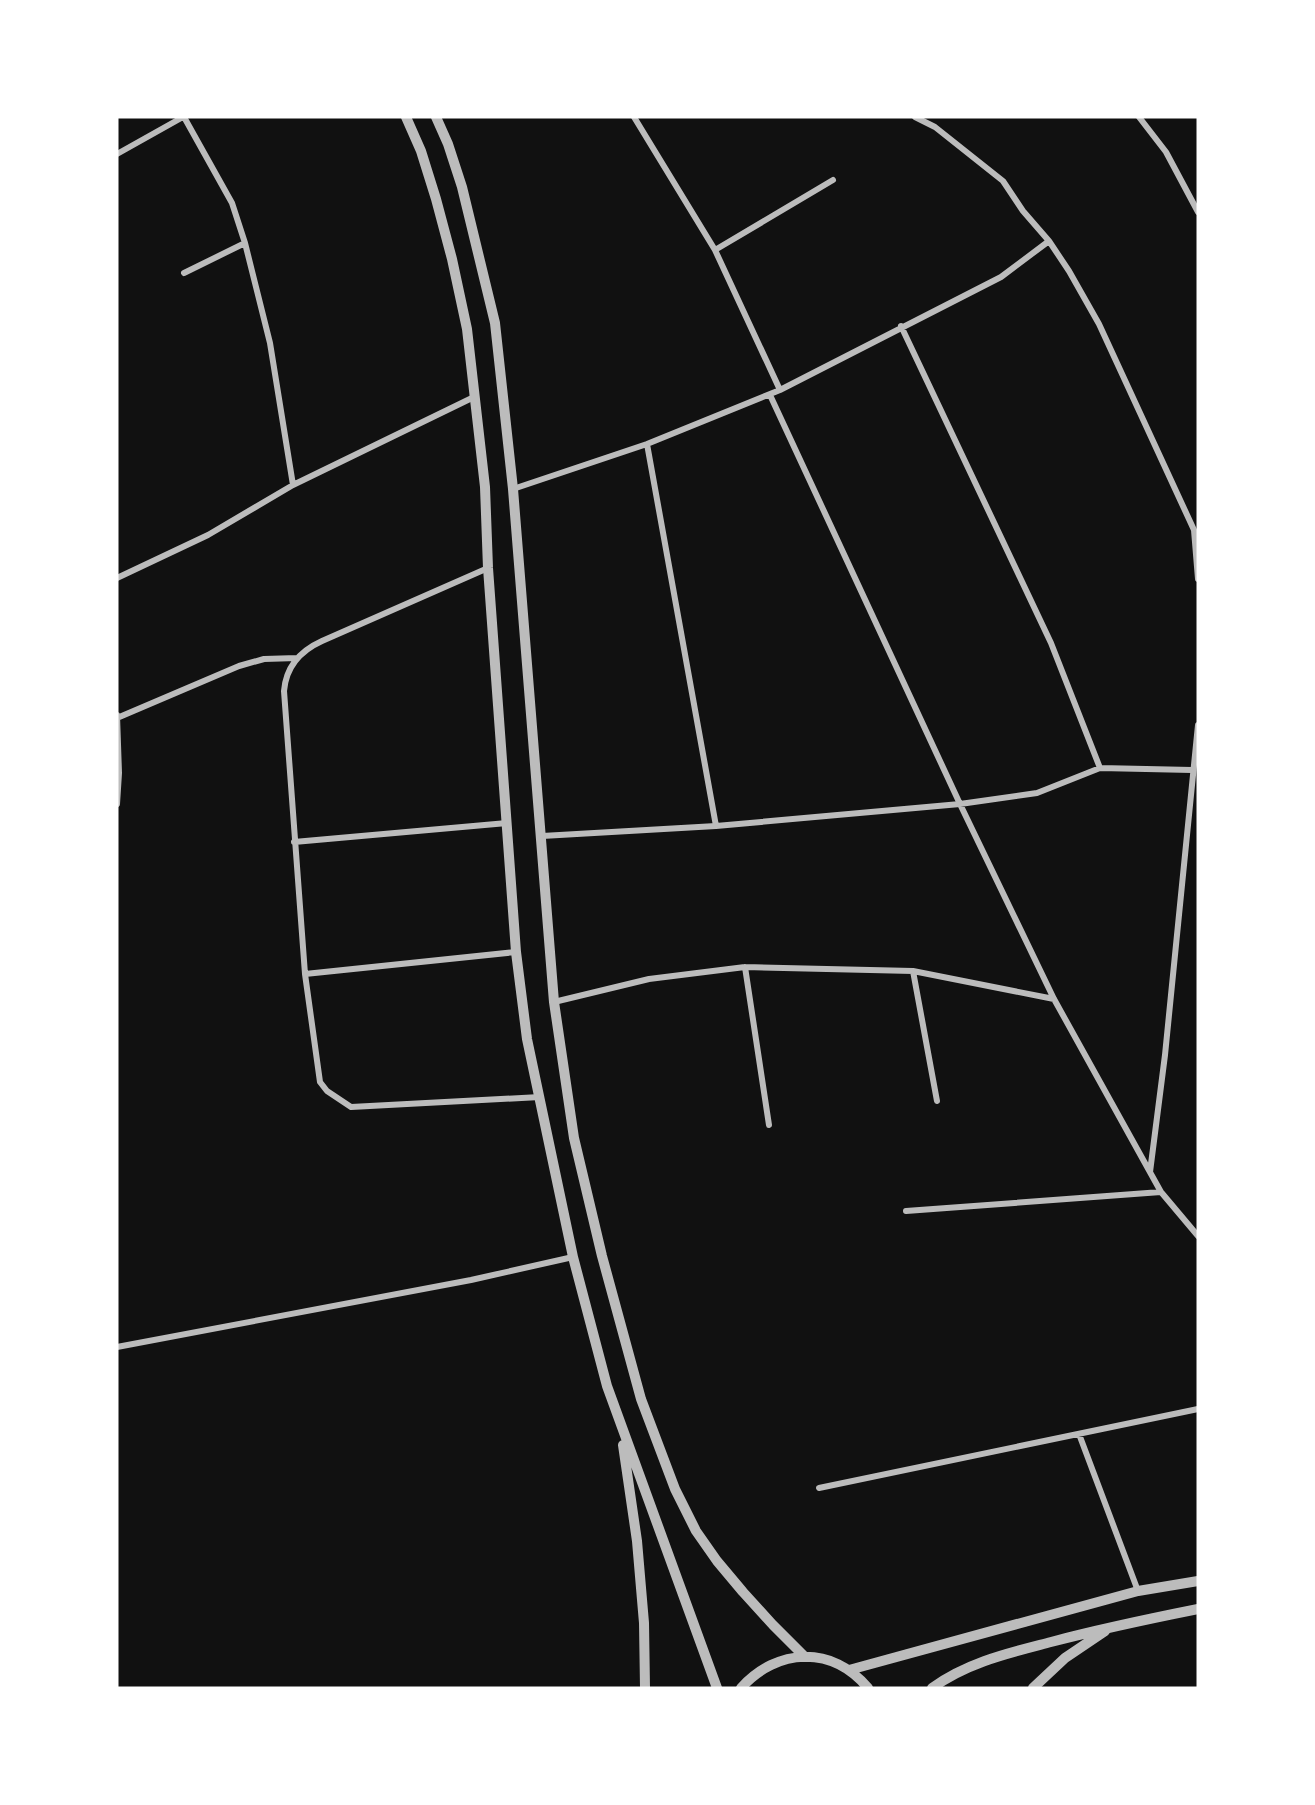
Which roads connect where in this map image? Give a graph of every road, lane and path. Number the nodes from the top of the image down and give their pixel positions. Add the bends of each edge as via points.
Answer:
1 (184, 117) edge
2 (406, 117) edge
3 (436, 117) edge
4 (634, 117) edge
5 (915, 117) edge
6 (1139, 117) edge
7 (117, 154) edge
8 (833, 180) dead end
9 (1198, 212) edge
10 (1049, 241) junction
11 (245, 243) junction
12 (715, 250) junction
13 (184, 273) dead end
14 (901, 326) junction
15 (780, 390) junction
16 (770, 394) junction
17 (474, 397) junction
18 (647, 444) junction
19 (293, 485) junction
20 (513, 489) junction
21 (1196, 528) edge
22 (489, 568) junction
23 (117, 578) edge
24 (1198, 579) edge
25 (297, 658) junction
26 (117, 716) edge
27 (1198, 726) edge
28 (1100, 768) junction
29 (1192, 770) junction
30 (117, 804) edge
31 (960, 804) junction
32 (507, 823) junction
33 (716, 826) junction
34 (542, 836) junction
35 (294, 842) junction
36 (516, 952) junction
37 (745, 967) junction
38 (913, 971) junction
39 (305, 974) junction
40 (1054, 999) junction
41 (554, 1002) junction
42 (540, 1097) junction
43 (938, 1101) dead end
44 (769, 1125) dead end
45 (1150, 1172) junction
46 (1161, 1192) junction
47 (906, 1211) dead end
48 (1198, 1236) edge
49 (573, 1257) junction
50 (117, 1347) edge
51 (1198, 1409) edge
52 (621, 1427) junction
53 (1079, 1434) junction
54 (819, 1488) dead end
55 (1198, 1581) edge
56 (1138, 1591) junction
57 (1198, 1609) edge
58 (1114, 1625) junction
59 (805, 1657) junction
60 (849, 1670) junction
61 (645, 1688) edge
62 (717, 1688) edge
63 (741, 1688) edge
64 (868, 1688) edge
65 (932, 1688) edge
66 (1033, 1688) edge

1 - 7 street
1 - 11 street via 232,203
2 - 17 street via 421,151 452,259 467,329
3 - 20 street via 462,187 495,323
4 - 12 street
5 - 10 street via 935,127 1003,181
6 - 9 street via 1166,152
8 - 12 street
10 - 14 street via 1001,277
10 - 21 street via 1099,324
11 - 13 street
11 - 19 street via 270,343
12 - 15 street
14 - 15 street
14 - 28 street via 1051,643
15 - 16 street
16 - 18 street
16 - 31 street
17 - 19 street
17 - 22 street via 485,487
18 - 20 street
18 - 33 street
19 - 23 street via 208,535
20 - 34 street
21 - 24 street
22 - 25 street via 321,641
22 - 32 street
25 - 26 street via 264,659 239,666
25 - 35 street via 287,672 284,691
26 - 30 street
27 - 29 street
28 - 29 street
28 - 31 street via 1036,793
29 - 45 street
31 - 33 street
31 - 40 street
32 - 35 street
32 - 36 street
33 - 34 street
34 - 41 street
35 - 39 street
36 - 39 street
36 - 42 street via 527,1039
37 - 38 street
37 - 41 street via 649,979
37 - 44 street
38 - 40 street
38 - 43 street
39 - 42 street via 320,1082 351,1107
40 - 45 street
41 - 59 street via 574,1138 605,1267 641,1399 671,1479 696,1530 717,1561
42 - 49 street
45 - 46 street
46 - 47 street
46 - 48 street
49 - 50 street
49 - 52 street
51 - 53 street
52 - 61 street via 645,1623
52 - 62 street
53 - 54 street
53 - 56 street
55 - 56 street
56 - 60 street
57 - 58 street
58 - 65 street via 981,1661
58 - 66 street via 1065,1658
59 - 60 street
59 - 63 street via 776,1662 750,1677
60 - 64 street

